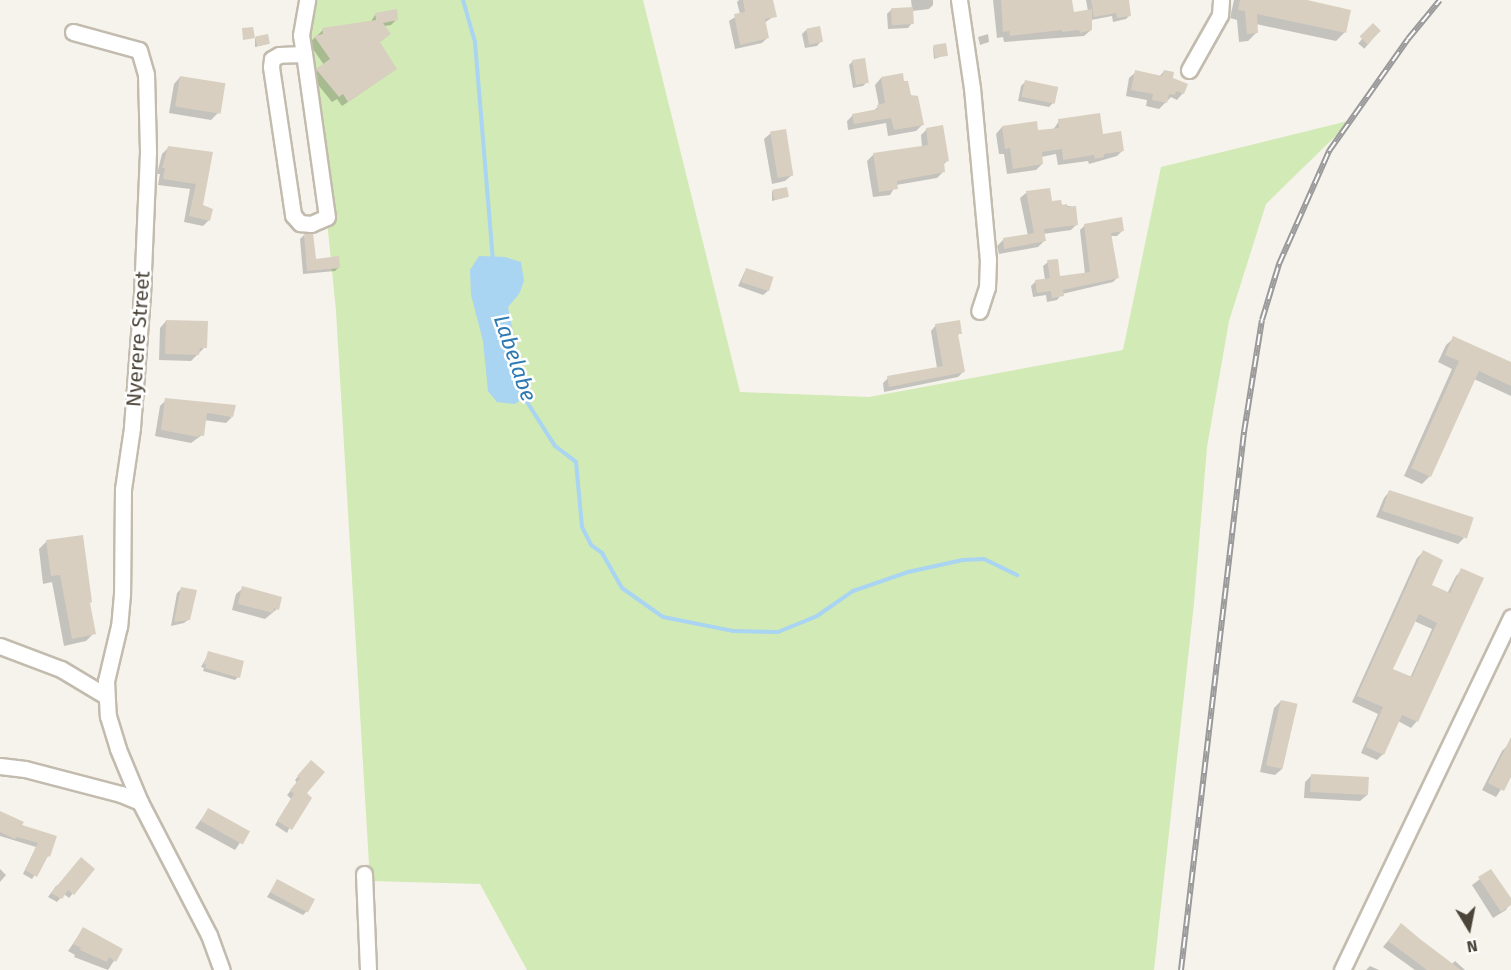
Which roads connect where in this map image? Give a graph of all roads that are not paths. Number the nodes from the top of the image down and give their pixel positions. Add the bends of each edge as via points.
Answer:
1 (307, 0) edge
2 (959, 0) edge
3 (1221, 0) edge
4 (73, 32) dead end
5 (304, 54) junction
6 (1189, 70) dead end
7 (979, 311) dead end
8 (1511, 617) edge
9 (0, 646) edge
10 (106, 696) junction
11 (0, 766) edge
12 (141, 802) junction
13 (364, 874) dead end
14 (222, 970) edge
15 (368, 970) edge
16 (1342, 970) edge

1 - 5 street via 301,34
2 - 7 street via 972,88 988,259 987,287
3 - 6 street via 1220,15
4 - 10 street, Nyerere Street via 139,50 146,74 148,152 142,294 132,428 123,489 122,594
5 - 5 street via 279,55 272,60 271,67 293,215 300,223 311,224 327,217
8 - 16 street
9 - 10 street via 61,669
10 - 12 street via 118,749
11 - 12 street via 25,769
12 - 14 street via 209,935
13 - 15 street

